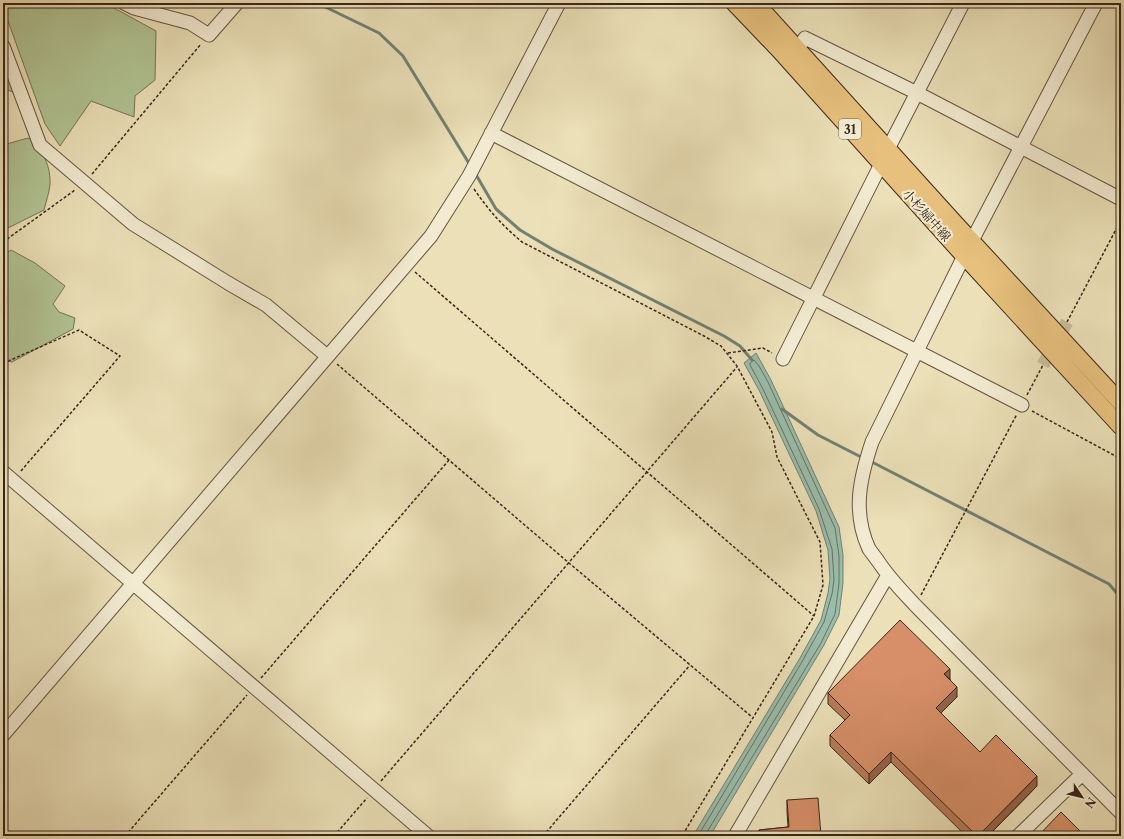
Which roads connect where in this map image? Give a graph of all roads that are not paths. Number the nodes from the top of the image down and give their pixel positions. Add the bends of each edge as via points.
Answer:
1 (124, 3) edge
2 (237, 3) edge
3 (559, 3) edge
4 (734, 3) edge
5 (756, 3) edge
6 (963, 3) edge
7 (1096, 3) edge
8 (3, 46) edge
9 (797, 49) junction
10 (917, 93) junction
11 (491, 133) junction
12 (1022, 146) junction
13 (888, 149) junction
14 (881, 164) junction
15 (1121, 199) edge
16 (972, 242) junction
17 (964, 256) junction
18 (813, 298) junction
19 (917, 351) junction
20 (328, 356) junction
21 (783, 359) road end
22 (1121, 403) edge
23 (1022, 405) road end
24 (1121, 427) edge
25 (8, 476) edge
26 (888, 575) junction
27 (134, 584) junction
28 (3, 735) edge
29 (1082, 774) junction
30 (1121, 813) edge
31 (428, 836) edge
32 (735, 836) edge
33 (1018, 836) edge

1 - 2 street via 190,23 209,35
3 - 11 street
4 - 14 main road, 小杉婦中線 / 31
5 - 9 main road, 小杉婦中線 / 31
6 - 10 street
7 - 12 street
8 - 20 street via 40,145 133,224 266,305
9 - 10 street via 805,38
9 - 13 main road, 小杉婦中線 / 31
10 - 12 street
10 - 13 street
11 - 18 street
11 - 20 street via 468,177 431,236
12 - 15 street
12 - 16 street
13 - 16 main road, 小杉婦中線 / 31
14 - 17 main road, 小杉婦中線 / 31
14 - 18 street
16 - 17 street
16 - 22 main road, 小杉婦中線 / 31
17 - 19 street
17 - 24 main road, 小杉婦中線 / 31
18 - 19 street
18 - 21 street
19 - 23 street
19 - 26 street via 872,442 863,468 859,494 862,526 870,549
20 - 27 street
25 - 27 street
26 - 29 street
26 - 32 street
27 - 28 street
27 - 31 street
29 - 30 street
29 - 33 street

